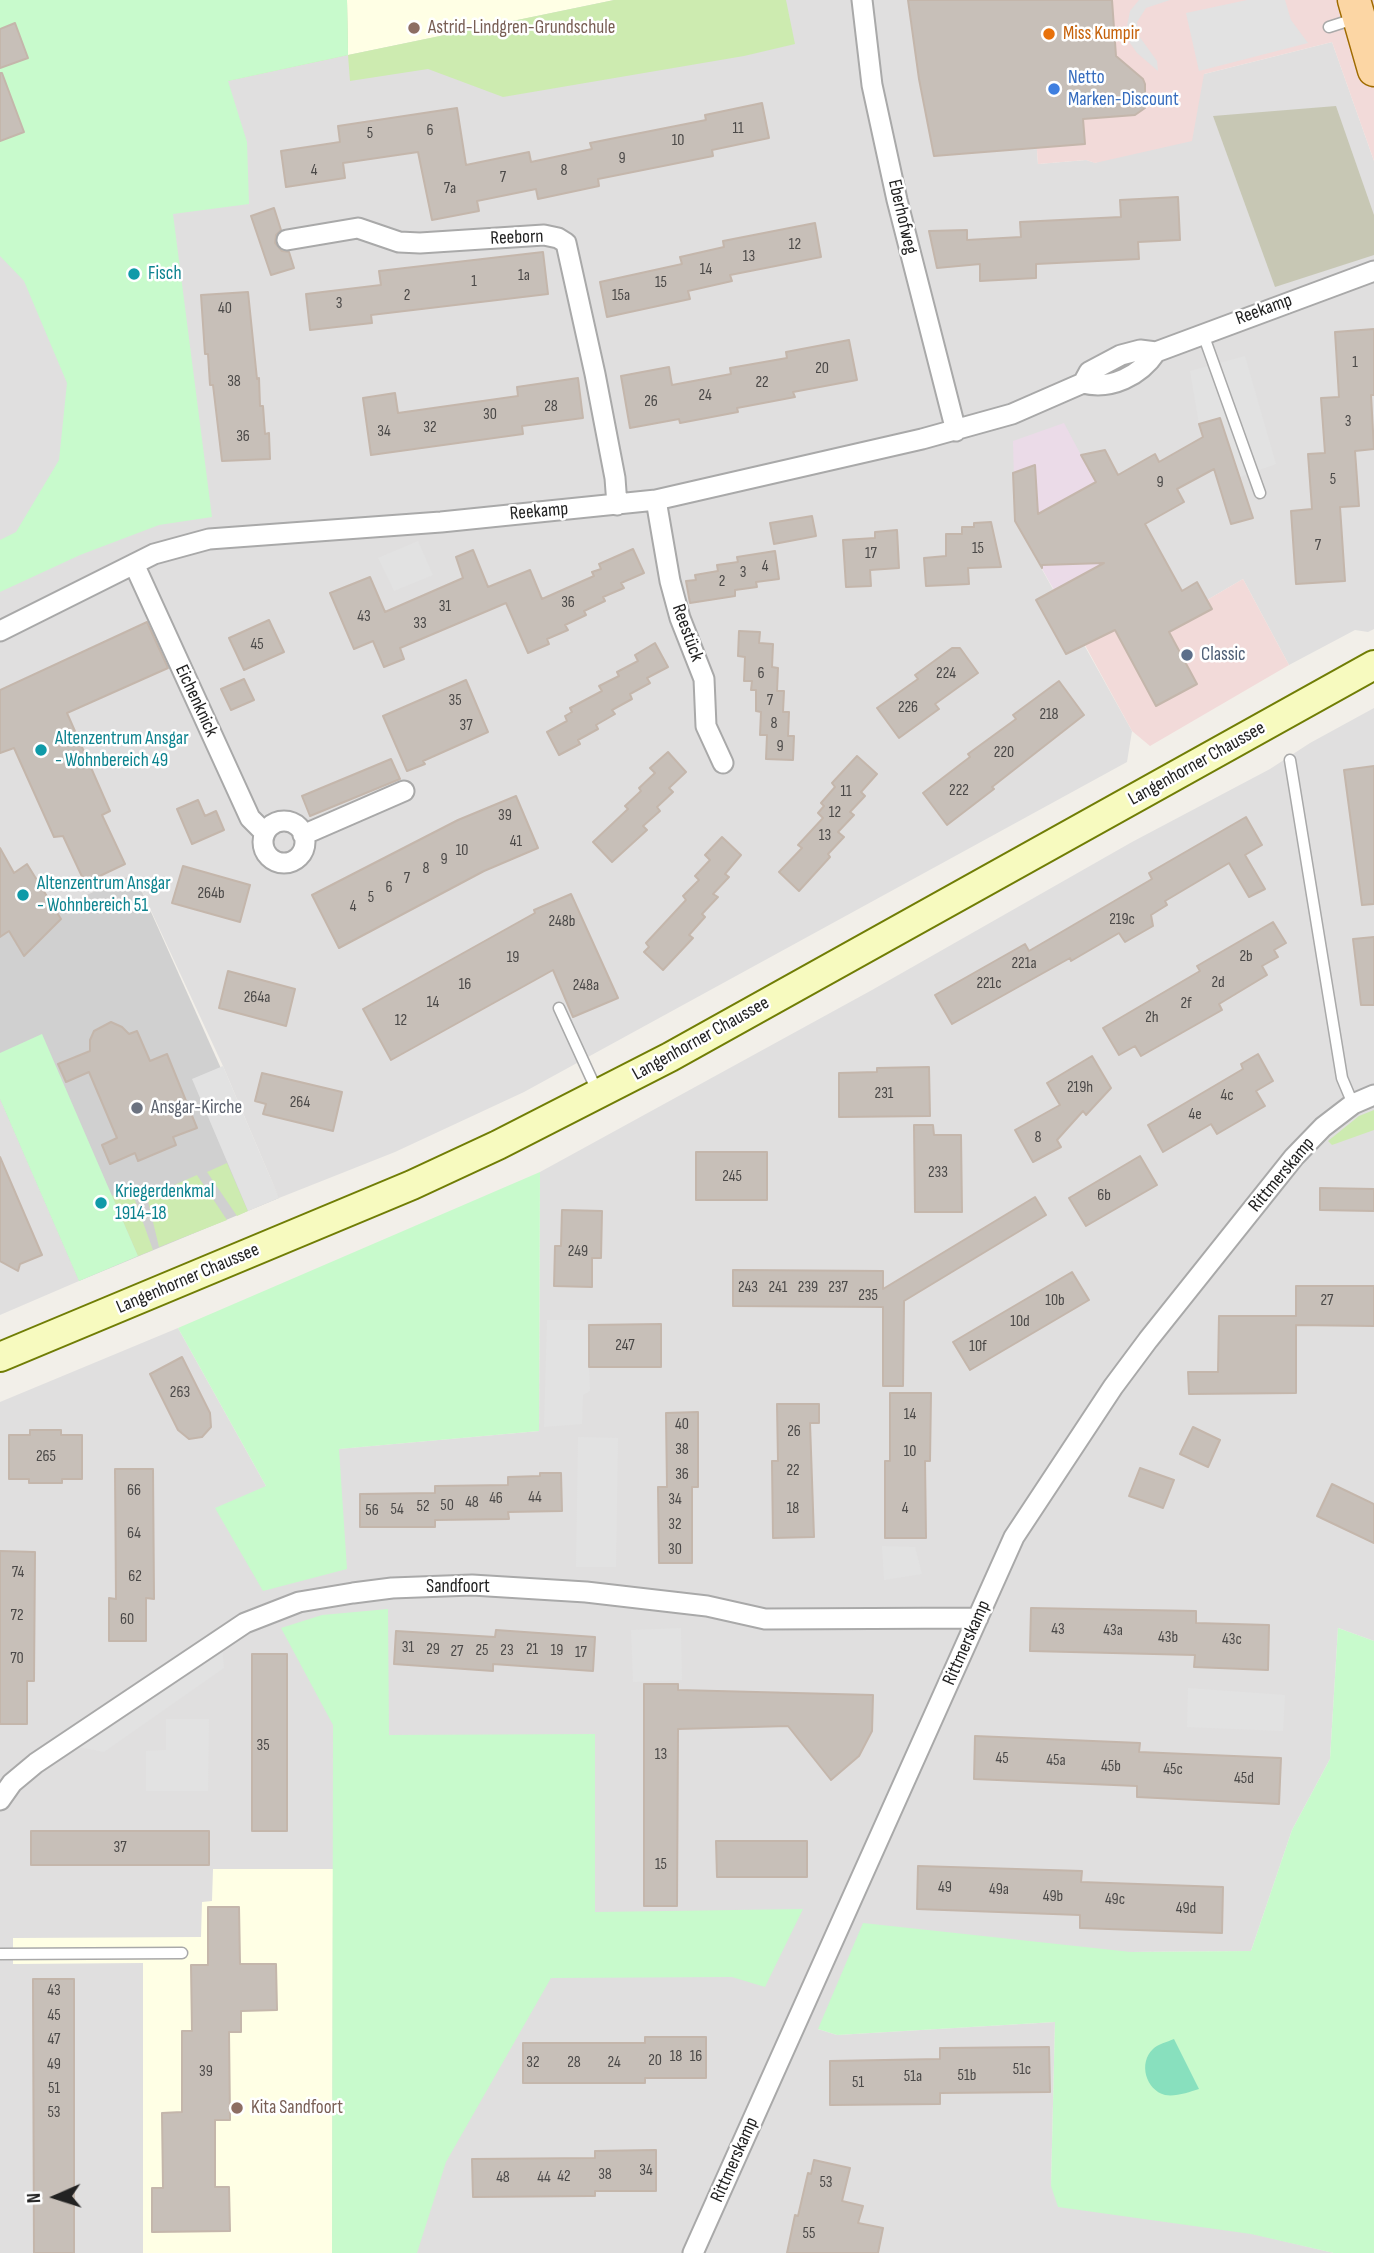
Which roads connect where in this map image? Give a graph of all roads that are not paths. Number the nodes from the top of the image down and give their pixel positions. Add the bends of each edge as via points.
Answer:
1 (862, 0) edge
2 (1354, 17) edge
3 (1374, 70) edge
4 (287, 240) dead end
5 (1374, 271) edge
6 (1203, 333) junction
7 (956, 431) junction
8 (1260, 493) dead end
9 (656, 500) junction
10 (617, 505) junction
11 (134, 564) junction
12 (0, 631) edge
13 (1374, 664) edge
14 (1290, 760) dead end
15 (723, 763) dead end
16 (404, 791) dead end
17 (265, 833) junction
18 (303, 835) junction
19 (559, 1008) dead end
20 (598, 1093) junction
21 (1374, 1095) edge
22 (1353, 1104) junction
23 (0, 1357) edge
24 (978, 1618) junction
25 (0, 1800) edge
26 (183, 1953) dead end
27 (0, 1954) edge
28 (693, 2253) edge

1 - 7 street, Eberhofweg via 872,85 897,201
2 - 3 main road
4 - 10 street, Reeborn via 358,228 399,243 544,235 566,243
5 - 6 street, Reekamp
6 - 7 street, Reekamp via 1156,352 1147,365 1110,385 1083,383 1012,414
6 - 8 lane
7 - 9 street, Reekamp
9 - 10 street, Reekamp
9 - 15 street, Reestück via 670,581 704,679 706,726
10 - 11 street, Reekamp via 209,539
11 - 12 street, Reekamp
11 - 17 street, Eichenknick via 250,818
13 - 20 main road, Langenhorner Chaussee
14 - 22 lane via 1342,1078
16 - 18 street
17 - 18 street via 273,824 285,821 296,825
17 - 18 street, Eichenknick via 266,852 282,863 300,855
19 - 20 lane
20 - 23 main road, Langenhorner Chaussee via 412,1185
21 - 22 street, Rittmerskamp
22 - 24 street, Rittmerskamp via 1294,1157 1148,1340 1014,1537
24 - 25 street, Sandfoort via 765,1619 707,1606 472,1585 392,1588 318,1598 271,1612 227,1633 36,1763
24 - 28 street, Rittmerskamp
26 - 27 lane

